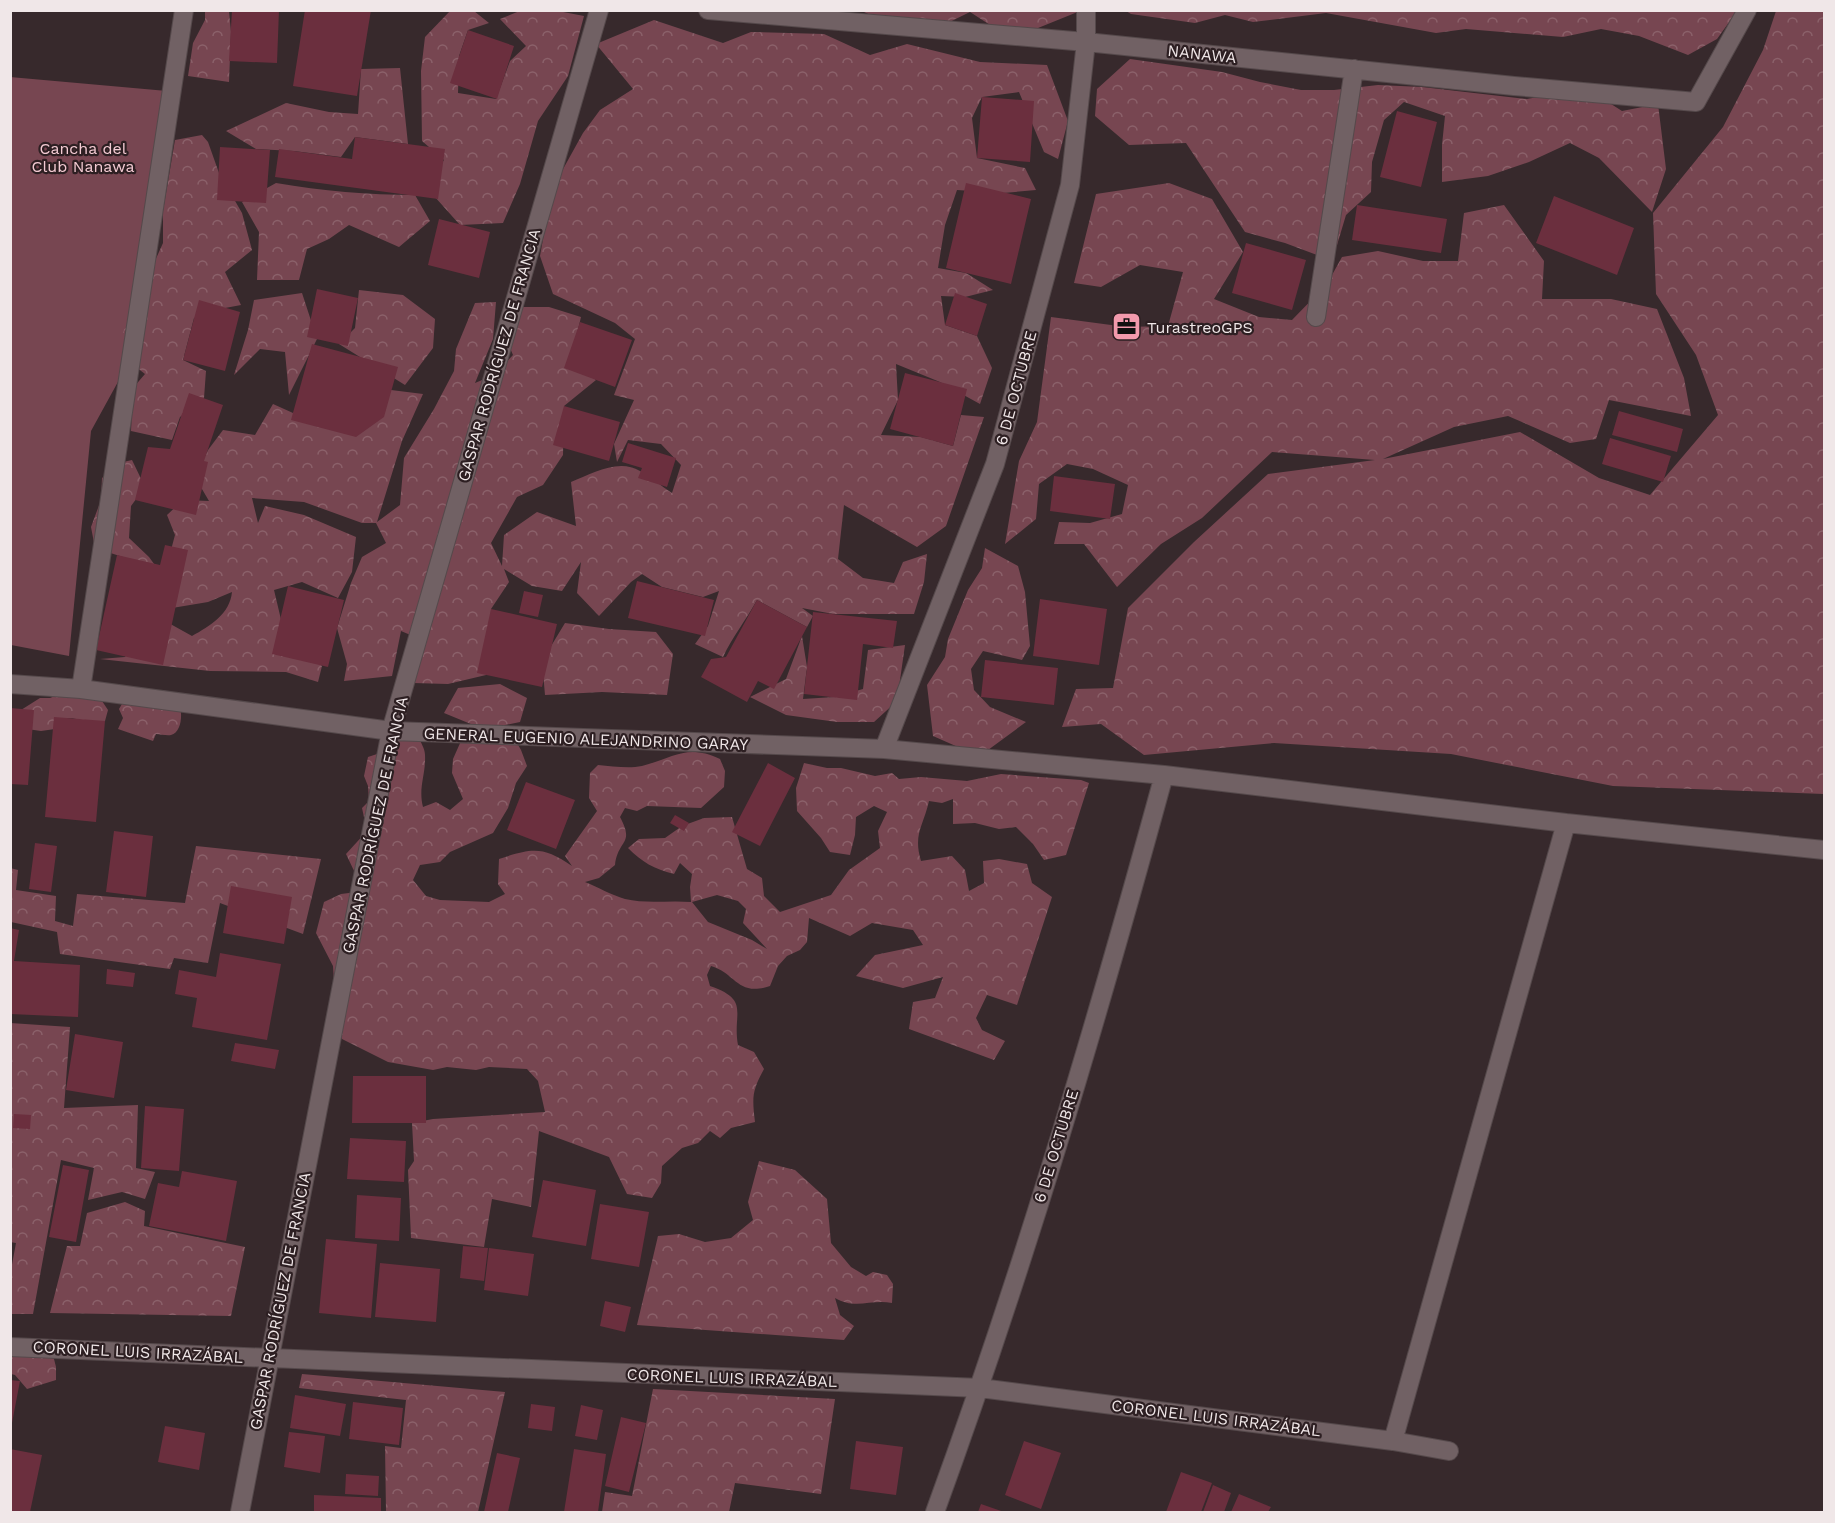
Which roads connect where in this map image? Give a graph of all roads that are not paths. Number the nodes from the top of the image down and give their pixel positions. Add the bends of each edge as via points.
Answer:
1 (184, 10) edge
2 (599, 10) edge
3 (708, 10) edge
4 (1086, 10) edge
5 (1747, 10) edge
6 (1086, 42) junction
7 (1354, 69) junction
8 (1316, 317) dead end
9 (10, 684) edge
10 (81, 689) junction
11 (391, 731) junction
12 (884, 749) junction
13 (1164, 775) junction
14 (1566, 823) junction
15 (1824, 850) edge
16 (10, 1347) edge
17 (269, 1358) junction
18 (980, 1388) junction
19 (1393, 1441) junction
20 (1449, 1451) dead end
21 (240, 1512) edge
22 (935, 1512) edge

1 - 10 street
2 - 11 street, GASPAR RODRÍGUEZ DE FRANCIA
3 - 6 street, NANAWA
4 - 6 street, 6 DE OCTUBRE
5 - 7 street, NANAWA via 1696,102
6 - 7 street, NANAWA
6 - 12 street, 6 DE OCTUBRE via 1070,185 995,464
7 - 8 street
9 - 10 street, GENERAL EUGENIO ALEJANDRINO GARAY
10 - 11 street, GENERAL EUGENIO ALEJANDRINO GARAY
11 - 12 street, GENERAL EUGENIO ALEJANDRINO GARAY
11 - 17 street, GASPAR RODRÍGUEZ DE FRANCIA
12 - 13 street, GENERAL EUGENIO ALEJANDRINO GARAY
13 - 14 street, GENERAL EUGENIO ALEJANDRINO GARAY
13 - 18 street, 6 DE OCTUBRE via 1111,968
14 - 15 street, GENERAL EUGENIO ALEJANDRINO GARAY
14 - 19 street
16 - 17 street, CORONEL LUIS IRRAZÁBAL
17 - 18 street, CORONEL LUIS IRRAZÁBAL
17 - 21 street, GASPAR RODRÍGUEZ DE FRANCIA
18 - 19 street, CORONEL LUIS IRRAZÁBAL
18 - 22 street, 6 DE OCTUBRE
19 - 20 street, CORONEL LUIS IRRAZÁBAL

